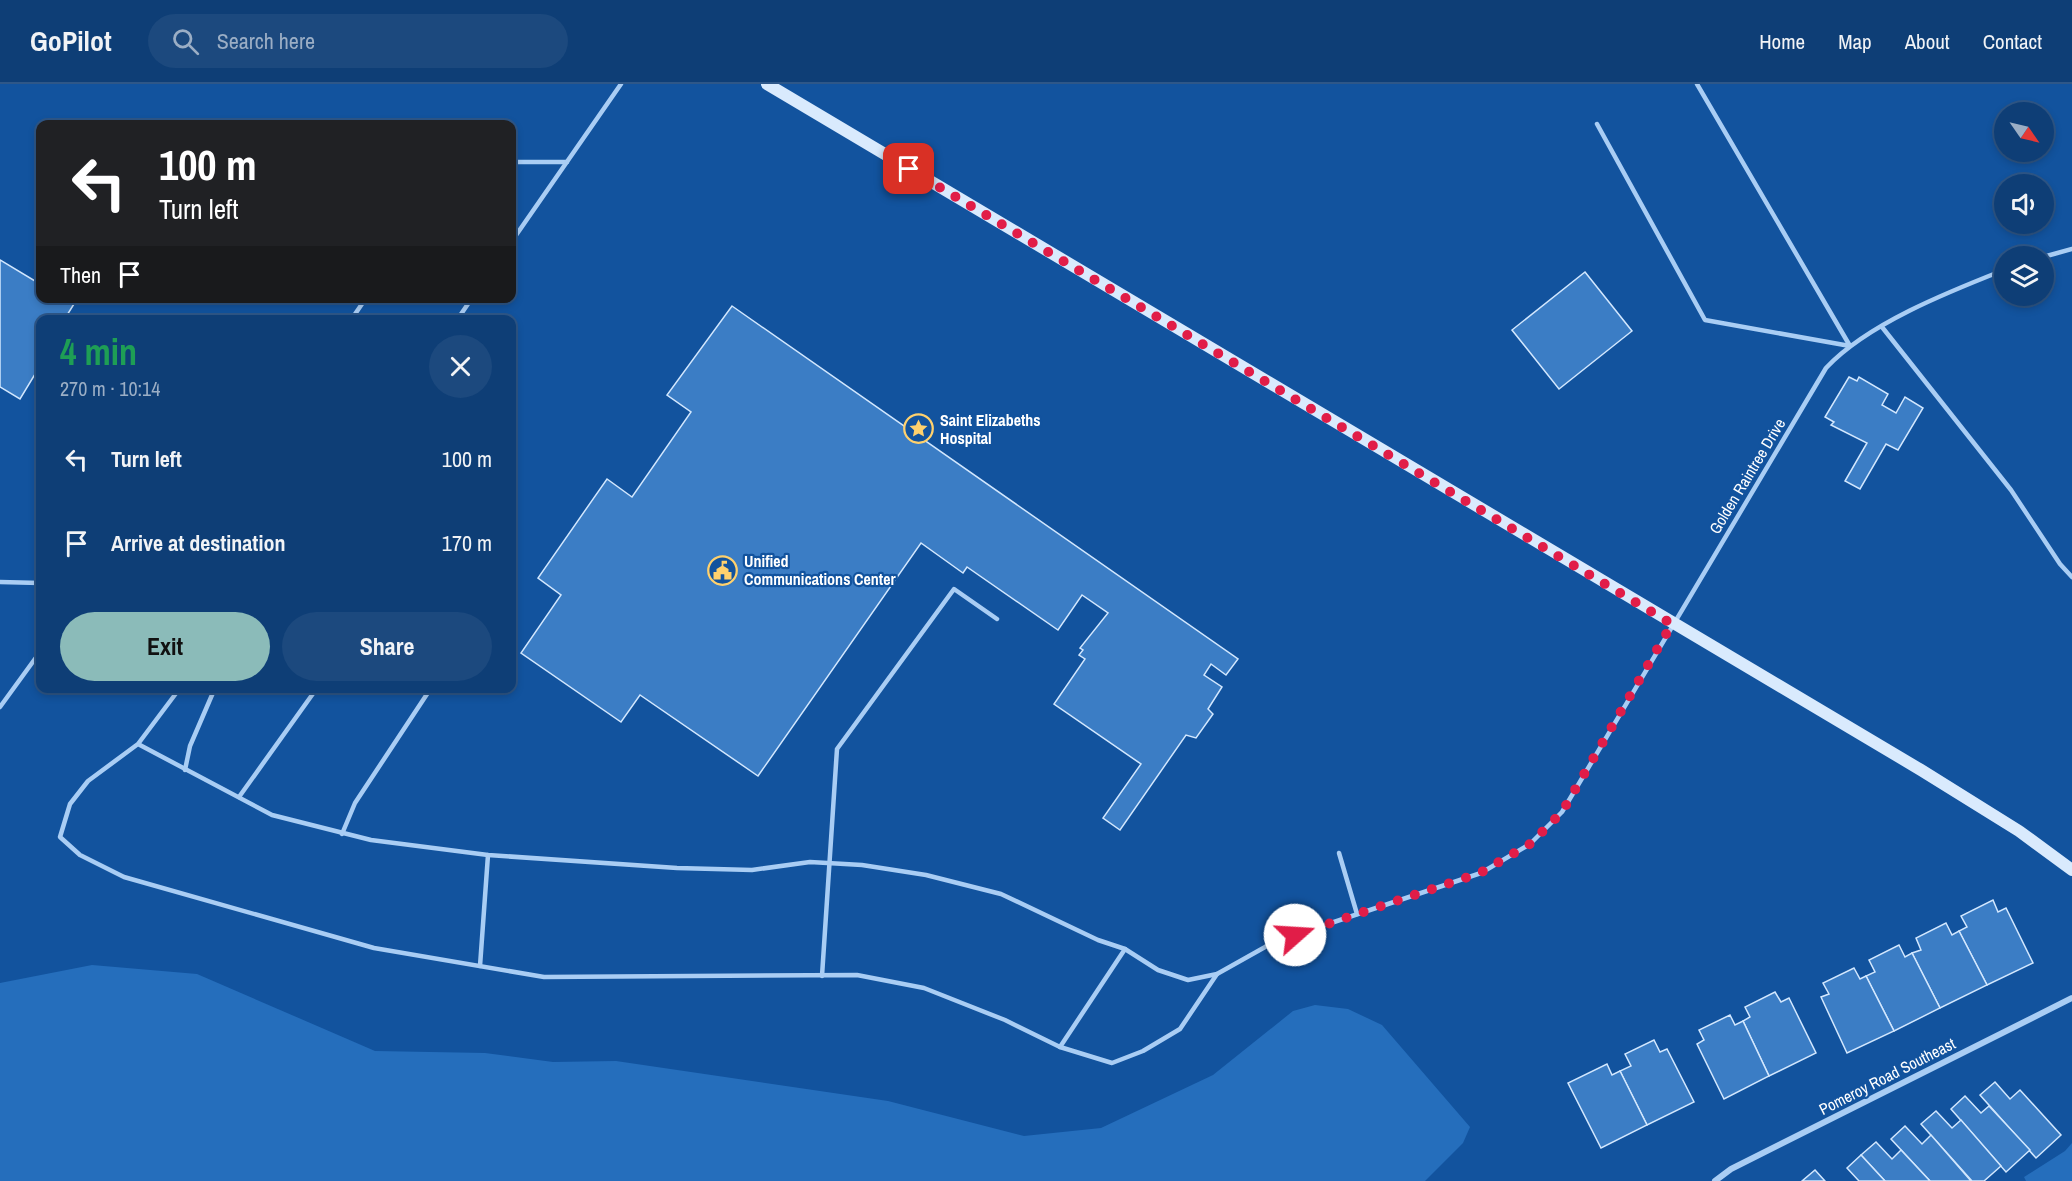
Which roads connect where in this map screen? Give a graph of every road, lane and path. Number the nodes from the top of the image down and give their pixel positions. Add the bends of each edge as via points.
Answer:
1 (621, 84) edge
2 (767, 84) edge
3 (1697, 84) edge
4 (1597, 124) dead end
5 (516, 162) edge
6 (567, 162) junction
7 (516, 235) edge
8 (2072, 249) edge
9 (2054, 254) edge
10 (1994, 274) edge
11 (1882, 327) junction
12 (1850, 346) junction
13 (2072, 577) edge
14 (0, 582) edge
15 (36, 583) edge
16 (997, 619) dead end
17 (1672, 624) junction
18 (36, 658) edge
19 (176, 693) edge
20 (213, 693) edge
21 (313, 693) edge
22 (429, 693) edge
23 (0, 708) edge
24 (138, 744) junction
25 (184, 770) junction
26 (239, 797) junction
27 (342, 834) junction
28 (1340, 854) dead end
29 (488, 855) junction
30 (829, 863) junction
31 (2072, 870) edge
32 (1357, 914) junction
33 (1125, 949) junction
34 (480, 966) junction
35 (1217, 974) junction
36 (822, 976) junction
37 (2072, 998) edge
38 (1060, 1047) junction
39 (1715, 1181) edge

1 - 6 lane
2 - 17 main road
3 - 12 lane
4 - 12 lane via 1706,320
5 - 6 lane
6 - 7 lane
8 - 9 lane
10 - 11 lane, Golden Raintree Drive
11 - 12 lane, Golden Raintree Drive
11 - 13 lane via 2011,490
12 - 17 lane, Golden Raintree Drive via 1820,378
14 - 15 lane
16 - 30 lane via 954,589 837,749
17 - 31 main road via 1921,770 2019,831
17 - 32 lane, Golden Raintree Drive via 1562,812 1530,844 1480,873
18 - 23 lane
19 - 24 lane
20 - 25 lane
21 - 26 lane
22 - 27 lane via 355,803
24 - 25 lane
24 - 34 lane via 88,781 70,804 60,837 80,855 124,877 374,948
25 - 26 lane
26 - 27 lane via 272,815
27 - 29 lane
28 - 32 lane
29 - 30 lane via 752,870
29 - 34 lane
30 - 33 lane via 927,875 1001,894
30 - 36 lane
32 - 35 lane, Golden Raintree Drive via 1274,942
33 - 35 lane via 1158,970 1188,980
33 - 38 lane
34 - 36 lane via 544,977
35 - 38 lane via 1180,1029 1143,1051 1112,1063
36 - 38 lane via 857,975 924,988
37 - 39 street, Pomeroy Road Southeast via 1731,1169

